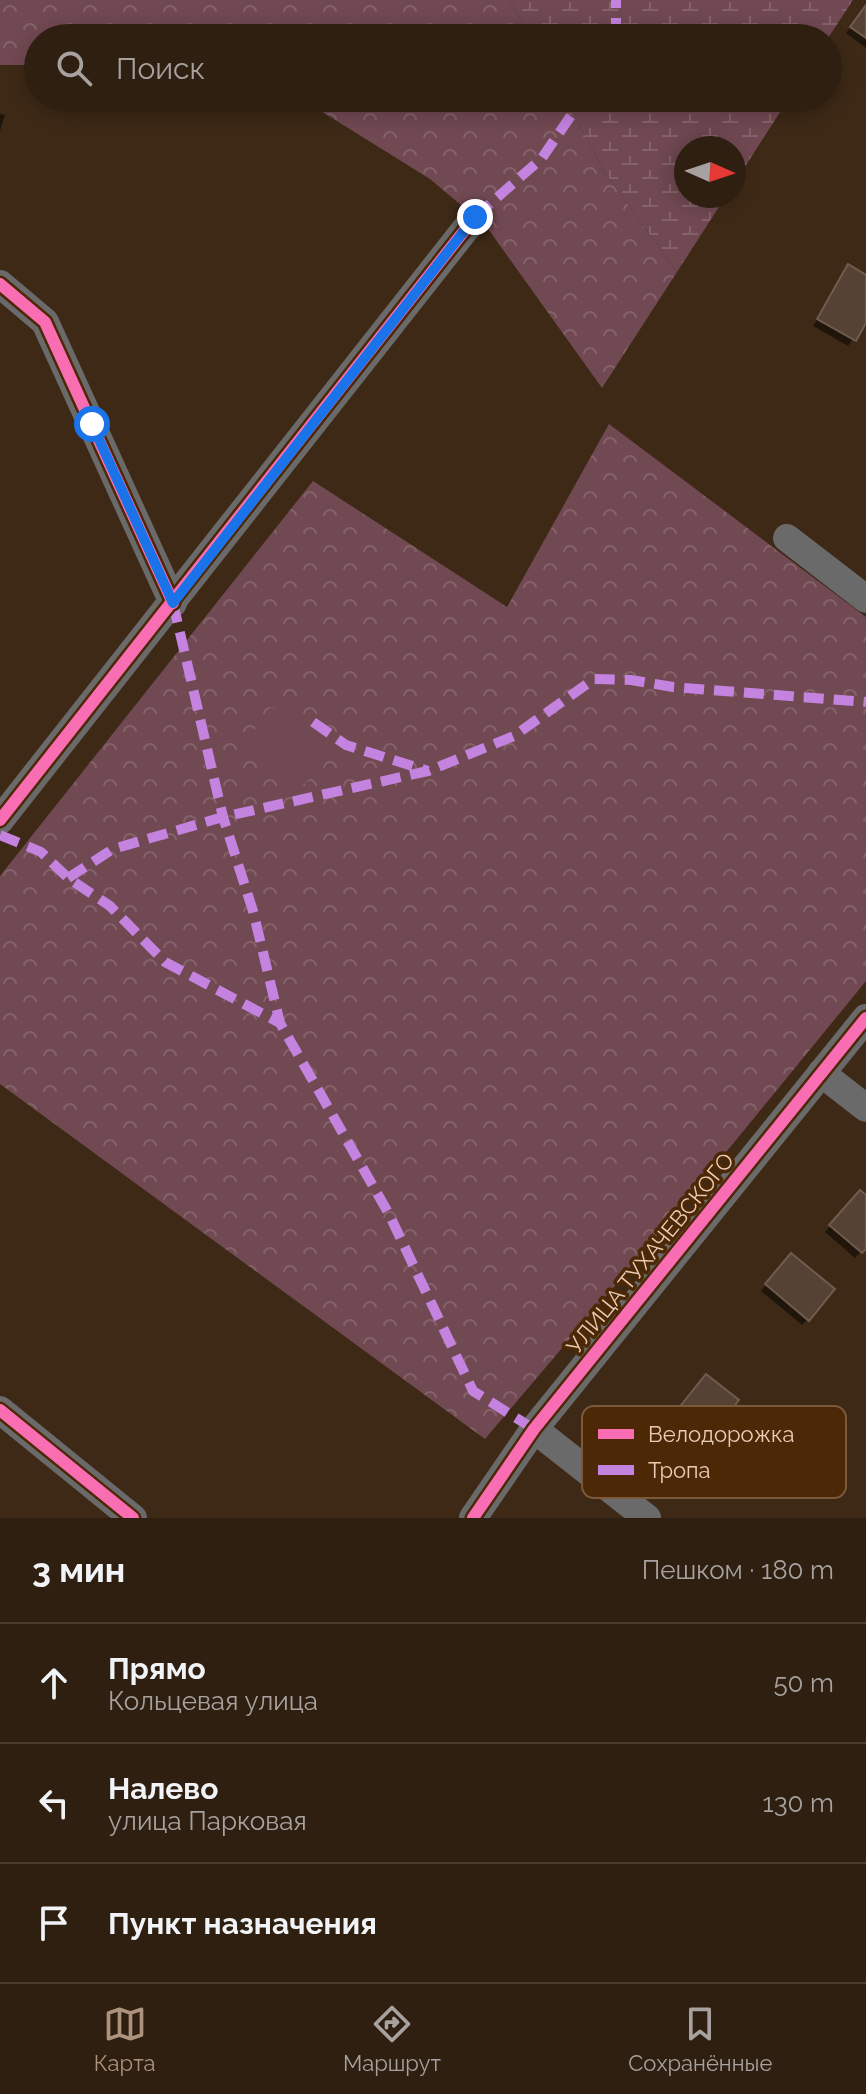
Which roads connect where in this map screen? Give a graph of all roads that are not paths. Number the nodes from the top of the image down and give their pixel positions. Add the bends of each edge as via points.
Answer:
1 (475, 217) dead end
2 (0, 284) edge
3 (787, 538) dead end
4 (866, 599) edge
5 (173, 603) junction
6 (0, 820) edge
7 (866, 1018) edge
8 (821, 1073) junction
9 (866, 1108) edge
10 (0, 1410) edge
11 (534, 1429) junction
12 (582, 1467) edge
13 (622, 1498) edge
14 (133, 1518) edge
15 (473, 1518) edge
16 (647, 1518) edge

1 - 5 street
2 - 5 street via 45,322
3 - 4 street
5 - 6 street
7 - 8 street, УЛИЦА ТУХАЧЕВСКОГО
8 - 9 street
8 - 11 street, УЛИЦА ТУХАЧЕВСКОГО
10 - 14 street
11 - 12 street
11 - 15 street, УЛИЦА ТУХАЧЕВСКОГО
13 - 16 street

